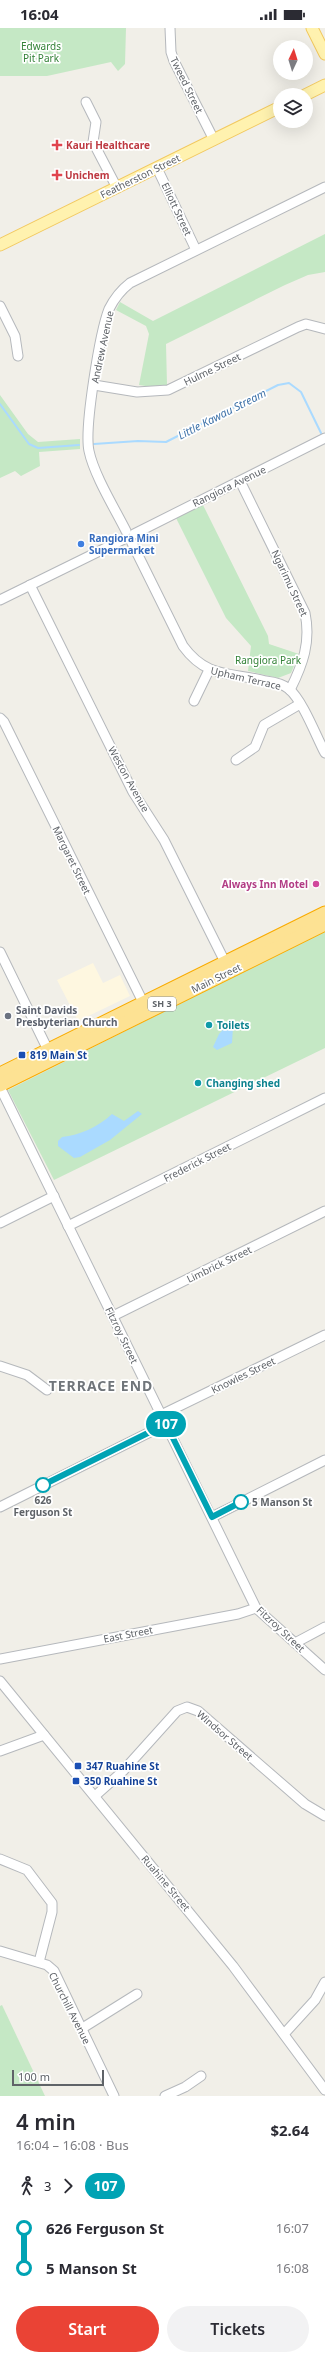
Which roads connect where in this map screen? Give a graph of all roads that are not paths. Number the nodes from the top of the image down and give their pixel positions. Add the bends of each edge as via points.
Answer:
1 (170, 28) edge
2 (312, 28) edge
3 (325, 54) edge
4 (325, 85) edge
5 (313, 91) edge
6 (86, 102) dead end
7 (273, 110) edge
8 (214, 140) junction
9 (157, 168) junction
10 (325, 187) edge
11 (117, 188) junction
12 (0, 245) edge
13 (196, 250) junction
14 (0, 306) edge
15 (325, 329) edge
16 (18, 356) dead end
17 (94, 385) junction
18 (325, 438) edge
19 (240, 481) junction
20 (129, 536) junction
21 (30, 585) junction
22 (0, 600) edge
23 (209, 670) junction
24 (290, 690) junction
25 (194, 701) dead end
26 (300, 704) junction
27 (0, 718) edge
28 (325, 752) edge
29 (236, 760) dead end
30 (325, 913) edge
31 (325, 924) edge
32 (0, 952) edge
33 (227, 966) junction
34 (143, 1002) junction
35 (48, 1050) junction
36 (0, 1074) edge
37 (0, 1086) edge
38 (325, 1098) edge
39 (54, 1196) junction
40 (325, 1211) edge
41 (0, 1223) edge
42 (68, 1226) junction
43 (113, 1316) junction
44 (325, 1335) edge
45 (0, 1366) edge
46 (47, 1390) dead end
47 (161, 1415) junction
48 (166, 1424) junction
49 (325, 1460) edge
50 (0, 1507) edge
51 (212, 1517) junction
52 (256, 1608) junction
53 (325, 1627) edge
54 (295, 1643) junction
55 (0, 1659) edge
56 (325, 1670) edge
57 (0, 1681) edge
58 (4, 1693) edge
59 (44, 1735) junction
60 (0, 1751) edge
61 (95, 1796) junction
62 (325, 1816) edge
63 (0, 1859) edge
64 (0, 1951) edge
65 (39, 1962) junction
66 (325, 1982) edge
67 (137, 1994) dead end
68 (81, 2029) junction
69 (284, 2034) junction
70 (201, 2076) dead end
71 (325, 2090) edge
72 (114, 2096) edge
73 (165, 2096) edge

1 - 8 street, Tweed Street via 174,61
2 - 3 main road
4 - 5 main road
6 - 11 street via 96,122 93,142
7 - 8 main road, Featherston Street
8 - 9 main road, Featherston Street
9 - 11 main road, Featherston Street
9 - 13 street, Elliott Street
10 - 13 street, Andrew Avenue
11 - 12 main road, Featherston Street
13 - 17 street, Andrew Avenue via 130,283 115,298 106,317
14 - 16 street via 15,336
15 - 17 street, Hulme Street via 306,324 298,327 168,390 137,392
17 - 20 street, Andrew Avenue via 87,429 89,451
18 - 19 street, Rangiora Avenue
19 - 20 street, Rangiora Avenue
19 - 24 street, Ngarimu Street via 305,613 309,630 306,653
20 - 21 street, Rangiora Avenue
20 - 23 street, Upham Terrace via 183,646 192,658
21 - 22 street, Rangiora Avenue
21 - 33 street, Weston Avenue via 133,792 164,840
23 - 24 street, Upham Terrace via 269,681
23 - 25 street
24 - 26 street, Upham Terrace
26 - 28 street, Upham Terrace
26 - 29 street via 264,725 255,747
27 - 34 street, Margaret Street
30 - 33 highway, Main Street / SH 3
31 - 33 highway, Main Street / SH 3
32 - 35 street
33 - 34 highway, Main Street / SH 3
33 - 37 highway, Main Street / SH 3
34 - 35 highway, Main Street / SH 3
35 - 36 highway, Main Street / SH 3
37 - 39 street, Fitzroy Street
38 - 42 street, Frederick Street
39 - 41 street
39 - 42 street, Fitzroy Street
40 - 43 street, Limbrick Street
42 - 43 street, Fitzroy Street
43 - 47 street, Fitzroy Street
44 - 47 street, Knowles Street
45 - 46 street via 27,1375
47 - 48 street, Fitzroy Street
48 - 50 street
48 - 51 street, Fitzroy Street
49 - 51 street
51 - 52 street, Fitzroy Street
52 - 54 street, Fitzroy Street
52 - 55 street, East Street via 238,1614
53 - 54 street
54 - 56 street, Fitzroy Street
57 - 58 street, Ruahine Street
58 - 59 street, Ruahine Street
59 - 60 street
59 - 61 street, Ruahine Street
61 - 62 street, Windsor Street via 123,1771 177,1711 187,1707 198,1711 305,1804
61 - 69 street, Ruahine Street via 229,1960
63 - 65 street via 28,1870 52,1903
64 - 65 street, Churchill Avenue
65 - 68 street, Churchill Avenue via 54,1971
66 - 69 street via 315,2000
67 - 68 street
68 - 72 street, Churchill Avenue
69 - 71 street, Ruahine Street
70 - 73 street

